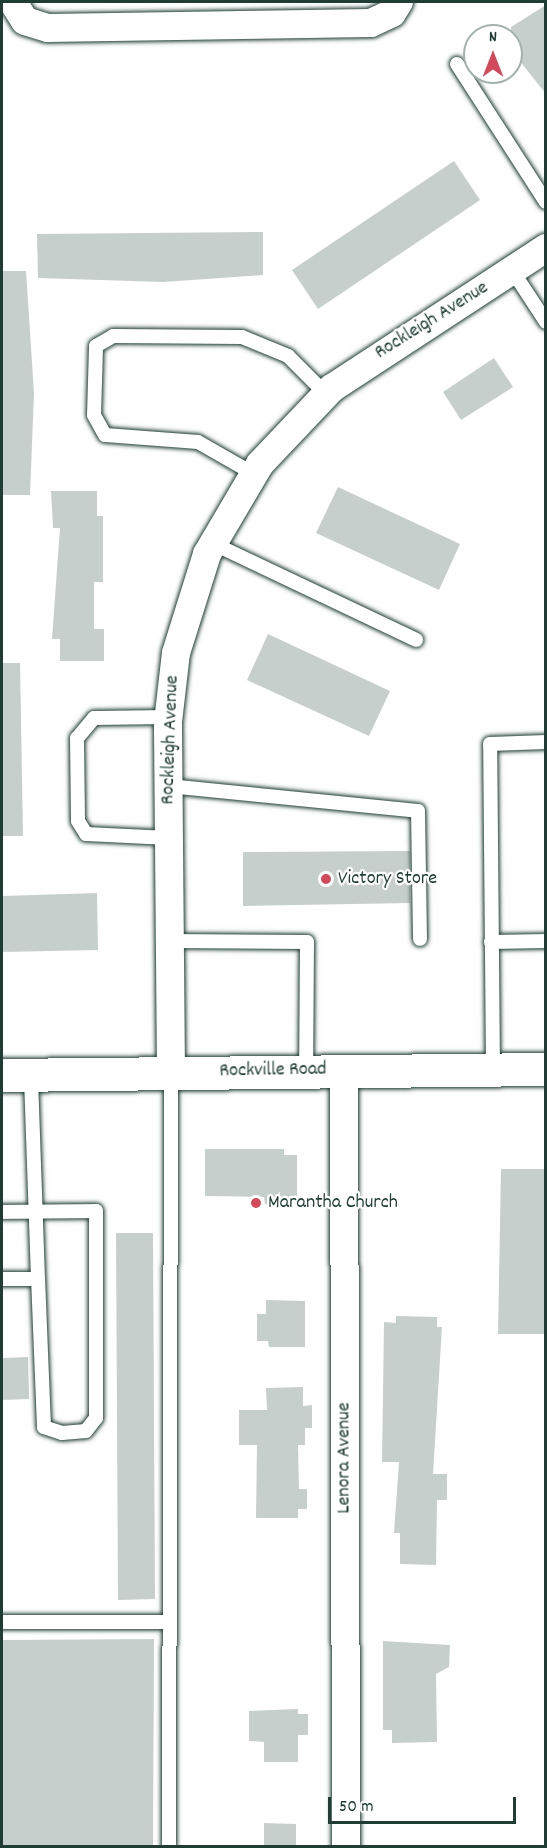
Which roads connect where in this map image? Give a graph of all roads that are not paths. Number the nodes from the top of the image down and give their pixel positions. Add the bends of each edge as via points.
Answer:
1 (395, 7) edge
2 (19, 11) edge
3 (457, 64) dead end
4 (546, 202) edge
5 (546, 248) edge
6 (512, 270) junction
7 (546, 322) edge
8 (326, 394) junction
9 (254, 474) junction
10 (212, 543) junction
11 (416, 640) dead end
12 (168, 717) junction
13 (546, 742) edge
14 (168, 786) junction
15 (169, 838) junction
16 (420, 939) dead end
17 (170, 941) junction
18 (546, 941) edge
19 (491, 942) junction
20 (493, 1069) junction
21 (546, 1069) edge
22 (306, 1070) junction
23 (344, 1070) junction
24 (171, 1072) junction
25 (16, 1074) edge
26 (37, 1210) junction
27 (2, 1212) edge
28 (2, 1279) edge
29 (38, 1279) junction
30 (2, 1622) edge
31 (170, 1622) junction
32 (169, 1846) edge
33 (345, 1846) edge

1 - 2 street via 371,23 48,28
3 - 4 lane
5 - 6 street, Rockleigh Avenue
6 - 7 lane
6 - 8 street, Rockleigh Avenue
8 - 9 street, Rockleigh Avenue
8 - 9 lane via 288,356 242,337 113,336 96,346 94,414 105,435 198,442
9 - 10 street, Rockleigh Avenue
10 - 11 lane
10 - 12 street, Rockleigh Avenue via 184,620
12 - 14 street, Rockleigh Avenue
12 - 15 lane via 94,718 80,729 78,821 86,834
13 - 19 lane via 490,744
14 - 15 street, Rockleigh Avenue
14 - 16 lane via 418,811
15 - 17 street, Rockleigh Avenue
17 - 22 lane via 306,942
17 - 24 street, Rockleigh Avenue
18 - 19 lane
19 - 20 lane
20 - 21 main road, Rockville Road
20 - 23 main road, Rockville Road
22 - 23 main road, Rockville Road
22 - 24 main road, Rockville Road
23 - 33 street, Lenora Avenue
24 - 25 main road, Rockville Road
24 - 31 lane
25 - 26 lane
26 - 27 lane
26 - 29 lane
26 - 29 lane via 96,1211 96,1418 86,1431 62,1433 44,1427
28 - 29 lane
30 - 31 lane
31 - 32 lane

